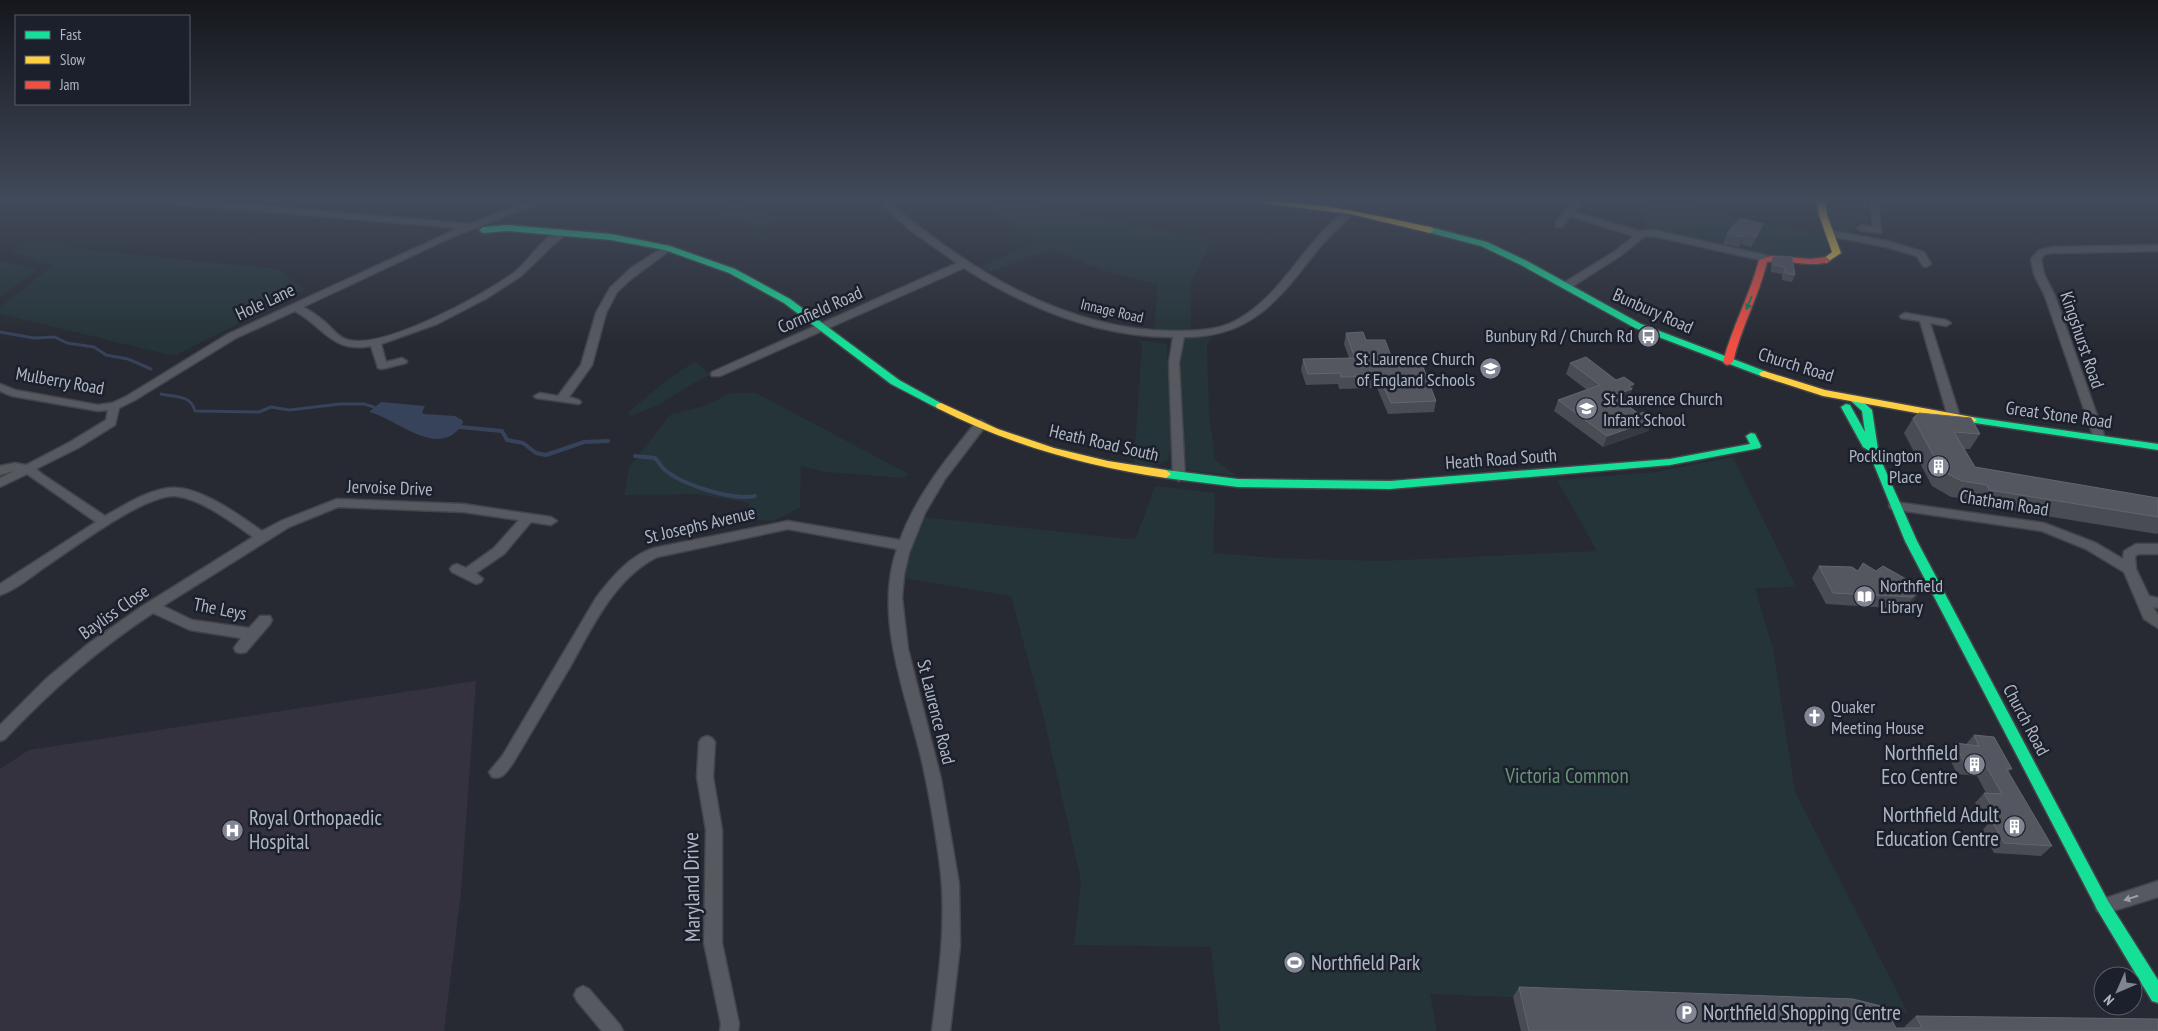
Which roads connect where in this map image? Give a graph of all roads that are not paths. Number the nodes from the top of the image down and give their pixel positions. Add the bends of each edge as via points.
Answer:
1 (423, 249) edge
2 (543, 249) edge
3 (665, 249) edge
4 (670, 249) edge
5 (945, 249) edge
6 (1314, 249) edge
7 (1495, 249) edge
8 (1623, 249) edge
9 (1725, 249) edge
10 (1835, 249) edge
11 (1906, 249) edge
12 (2100, 249) edge
13 (1765, 258) junction
14 (964, 264) junction
15 (1926, 264) dead end
16 (1566, 286) junction
17 (296, 307) junction
18 (1905, 316) dead end
19 (1924, 319) junction
20 (1946, 323) dead end
21 (822, 326) junction
22 (1179, 335) junction
23 (375, 342) junction
24 (402, 361) dead end
25 (1728, 362) junction
26 (716, 374) dead end
27 (0, 387) edge
28 (540, 396) dead end
29 (562, 398) junction
30 (575, 402) dead end
31 (1850, 404) junction
32 (114, 406) junction
33 (1867, 410) junction
34 (1954, 417) junction
35 (980, 424) junction
36 (1751, 436) dead end
37 (2099, 438) junction
38 (2158, 447) edge
39 (1874, 456) junction
40 (30, 469) junction
41 (0, 471) edge
42 (1179, 477) junction
43 (0, 483) edge
44 (1895, 506) junction
45 (528, 518) junction
46 (550, 521) dead end
47 (105, 522) junction
48 (262, 537) junction
49 (906, 546) junction
50 (2158, 549) edge
51 (2128, 568) junction
52 (466, 574) dead end
53 (0, 590) edge
54 (2144, 600) junction
55 (2158, 603) edge
56 (153, 607) junction
57 (265, 620) dead end
58 (2158, 623) edge
59 (252, 634) junction
60 (241, 648) dead end
61 (0, 735) edge
62 (707, 742) dead end
63 (496, 772) dead end
64 (2158, 890) edge
65 (2103, 906) junction
66 (583, 995) dead end
67 (2158, 995) edge
68 (614, 1031) edge
69 (729, 1031) edge
70 (941, 1031) edge

1 - 17 street, Hole Lane
2 - 23 street via 521,272 484,297 420,327
3 - 29 street via 620,282 609,297 599,317 589,359 577,382
4 - 21 street, Heath Road South via 763,286
5 - 14 street, Innage Road
6 - 22 street, Innage Road via 1275,298 1252,314 1236,324
7 - 16 street, Bunbury Road
8 - 16 street
9 - 13 street
10 - 13 street via 1836,253 1828,259 1818,261
11 - 15 street via 1921,254
12 - 37 street, Kingshurst Road via 2053,250 2042,252 2036,258
13 -> 25 street via 1731,346
14 - 21 street, Cornfield Road
14 - 22 street, Innage Road via 1029,300 1094,325 1127,332
16 - 25 street, Bunbury Road via 1638,326
17 - 23 street via 344,343
17 - 32 street, Hole Lane via 232,336
18 - 19 street
19 - 20 street
19 - 34 street
21 - 26 street, Cornfield Road
21 - 35 street, Heath Road South via 895,382 952,413
22 - 42 street via 1174,364
23 - 24 street via 382,366
25 - 31 street, Church Road via 1783,388
27 - 32 street, Mulberry Road via 44,399 98,408
28 - 29 street
29 - 30 street
31 - 33 street, Church Road
31 - 34 street, Great Stone Road
31 - 39 street, Church Road
32 - 40 street via 111,422
33 - 34 street, Great Stone Road
33 - 39 street, Church Road
34 - 37 street, Great Stone Road
35 - 42 street, Heath Road South via 1075,458
35 - 49 street, St Laurence Road via 929,493
36 - 42 street, Heath Road South via 1756,446 1670,462 1410,484 1321,486
37 - 38 street, Great Stone Road
39 - 44 street, Church Road
40 - 41 street via 11,465
40 - 43 street
40 - 47 street
44 - 51 street, Chatham Road via 2044,526 2090,546
44 - 65 street, Church Road
45 - 46 street, Jervoise Drive
45 - 48 street, Jervoise Drive via 463,508 337,503
45 - 52 street via 500,551
47 - 48 street via 141,502 176,492 194,497
47 - 53 street
48 - 56 street, Bayliss Close
49 - 63 street, St Josephs Avenue via 788,525 654,553 639,560 601,601 508,760
49 - 70 street, St Laurence Road via 897,574 894,601 900,642 933,779 948,870 952,918
50 - 51 street via 2136,549 2129,554
51 - 54 street
54 - 55 street
54 - 58 street via 2149,614
56 - 59 street, The Leys via 190,625
56 - 61 street, Bayliss Close via 107,637 74,664
57 - 59 street, The Leys
59 - 60 street, The Leys
62 - 69 street, Maryland Drive via 705,777 714,830 713,943
64 -> 65 street
65 - 67 street, Church Road
66 - 68 street

